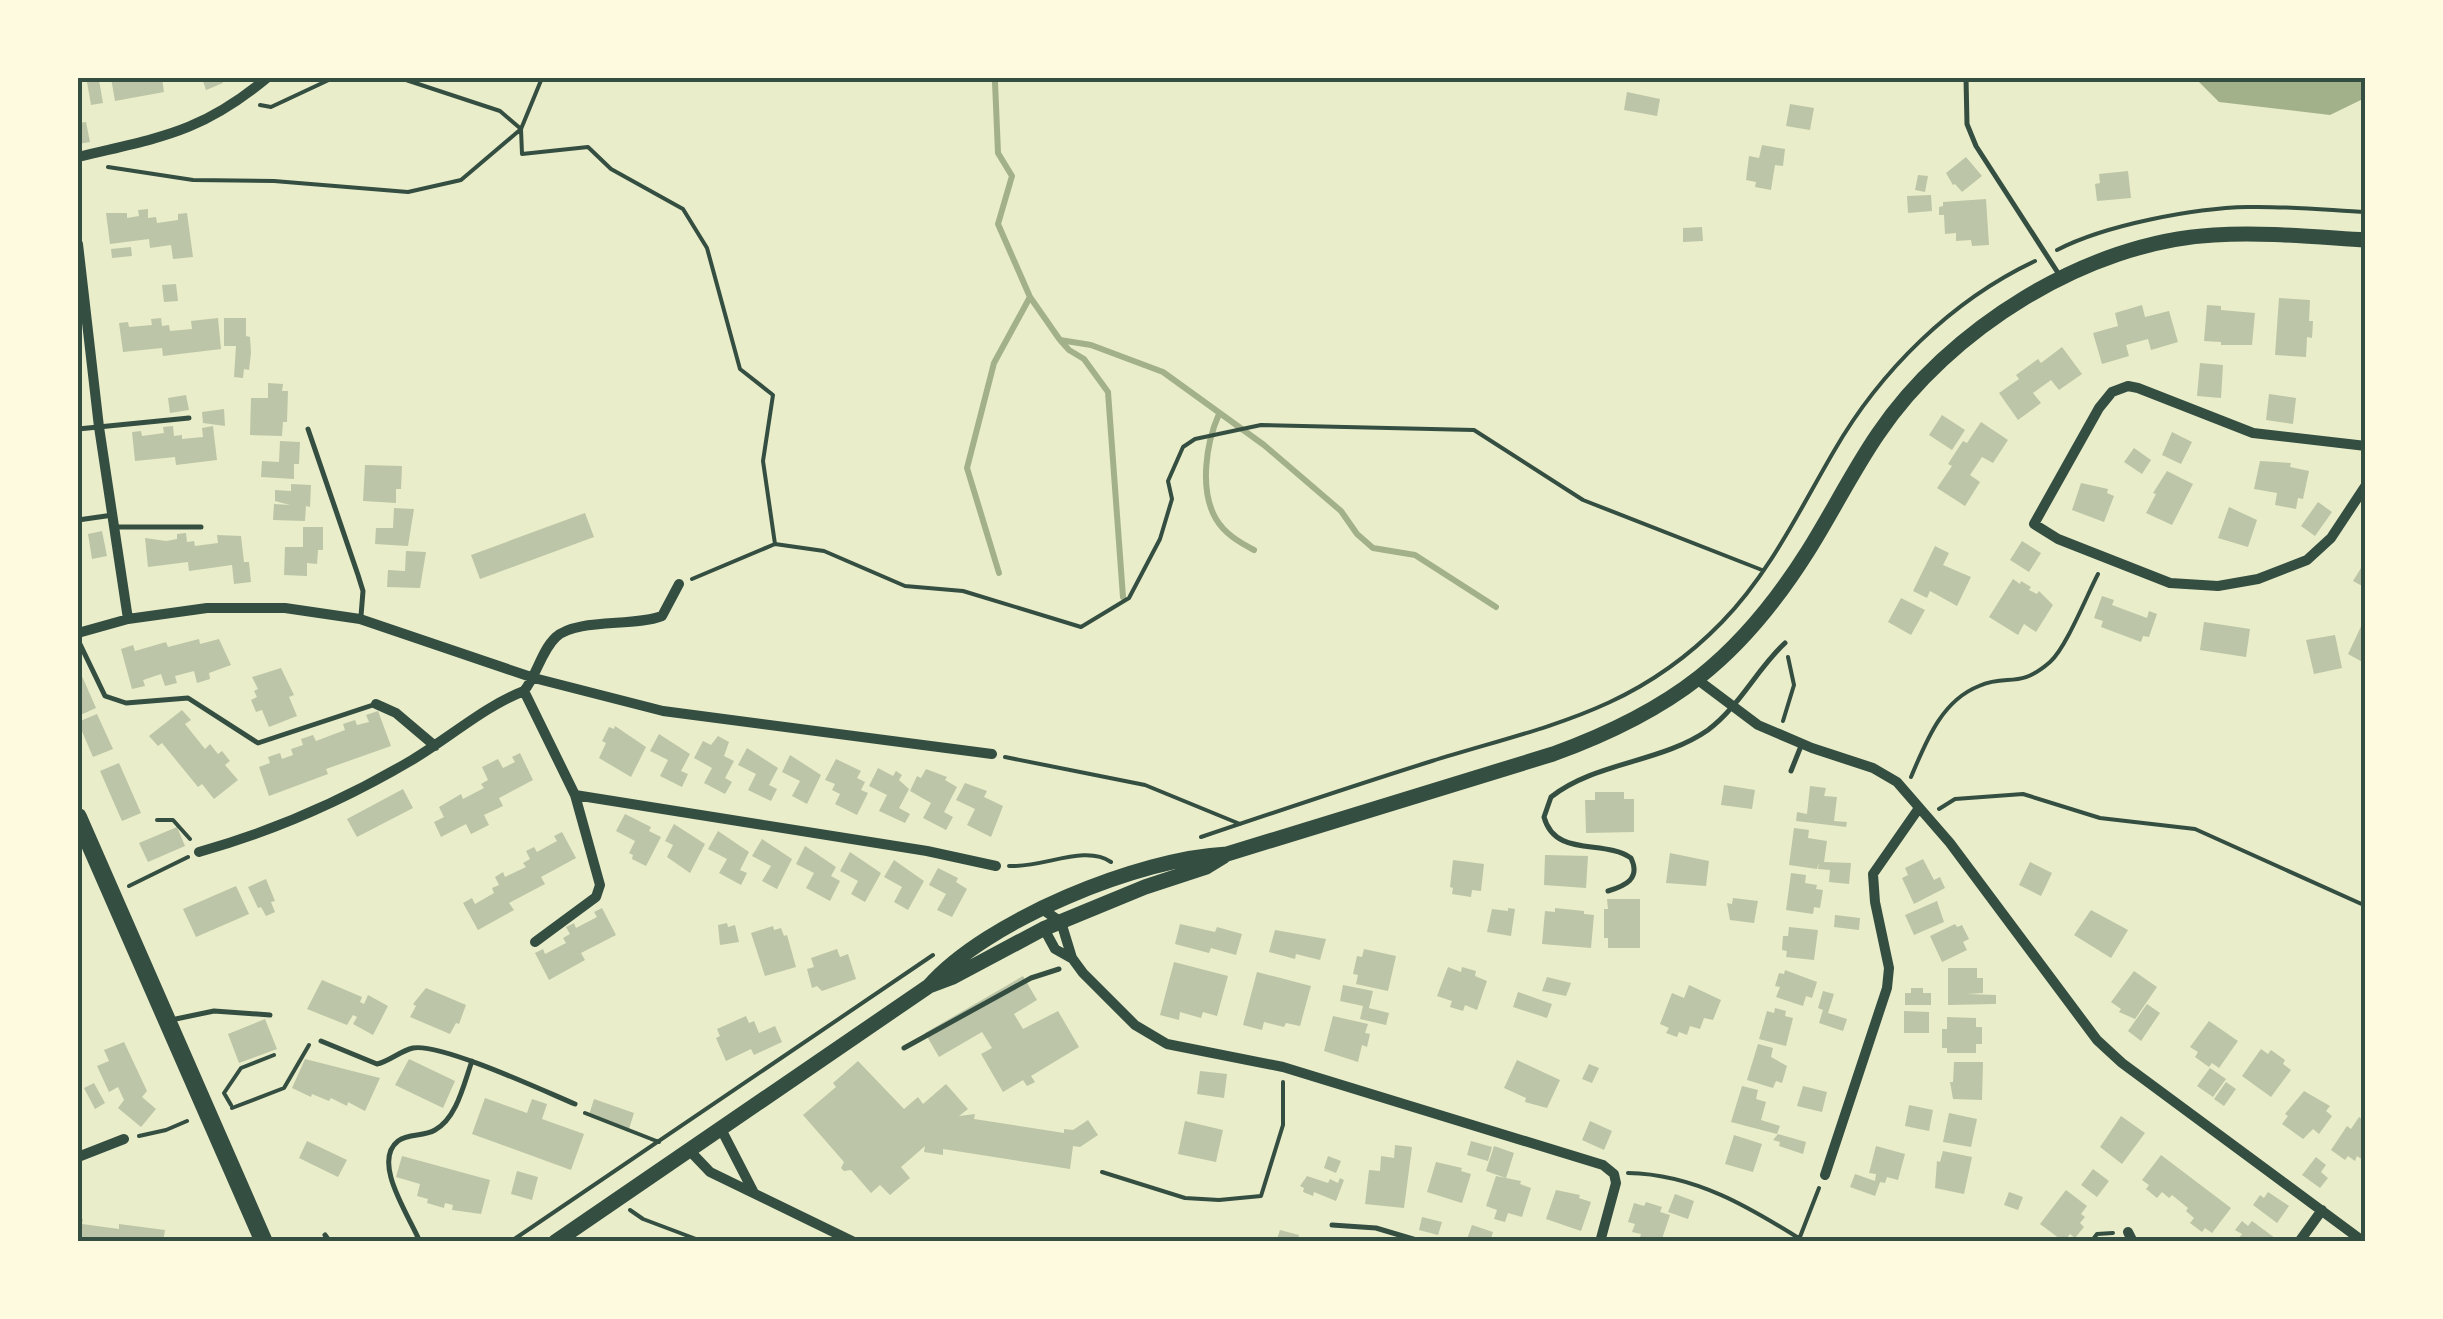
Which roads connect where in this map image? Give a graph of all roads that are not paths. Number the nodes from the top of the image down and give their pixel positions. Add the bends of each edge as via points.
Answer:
1 (267, 78) edge
2 (1966, 78) edge
3 (82, 156) edge
4 (2366, 240) edge
5 (78, 244) edge
6 (2062, 278) junction
7 (84, 338) edge
8 (188, 418) dead end
9 (99, 428) junction
10 (308, 428) dead end
11 (78, 429) edge
12 (2366, 446) edge
13 (2366, 485) edge
14 (78, 520) edge
15 (114, 521) junction
16 (201, 527) dead end
17 (680, 584) road end
18 (128, 619) junction
19 (360, 620) junction
20 (78, 637) edge
21 (1785, 643) road end
22 (534, 678) junction
23 (1698, 680) junction
24 (524, 691) junction
25 (376, 704) joint
26 (1731, 706) junction
27 (1802, 744) junction
28 (435, 746) junction
29 (992, 754) road end
30 (1791, 771) dead end
31 (576, 795) junction
32 (1924, 813) junction
33 (78, 817) edge
34 (200, 852) road end
35 (1227, 854) junction
36 (996, 866) road end
37 (1608, 891) dead end
38 (1042, 910) junction
39 (1062, 922) junction
40 (1043, 930) junction
41 (535, 942) dead end
42 (1072, 958) junction
43 (1059, 969) dead end
44 (929, 986) junction
45 (270, 1015) dead end
46 (168, 1021) junction
47 (320, 1041) road end
48 (904, 1048) dead end
49 (472, 1061) junction
50 (575, 1104) road end
51 (721, 1128) junction
52 (124, 1139) road end
53 (689, 1150) junction
54 (78, 1157) edge
55 (1825, 1174) road end
56 (755, 1194) junction
57 (2322, 1210) junction
58 (1332, 1225) dead end
59 (264, 1242) edge
60 (420, 1242) edge
61 (555, 1242) edge
62 (854, 1242) edge
63 (1423, 1242) edge
64 (1600, 1242) edge
65 (2299, 1242) edge
66 (2364, 1242) edge

1 - 3 street via 200,124
2 - 6 lane via 1966,124 1976,146
4 - 6 main road via 2212,235 2139,250
5 - 7 street
6 - 23 main road via 1982,326 1902,402 1774,602
7 - 9 street
8 - 9 lane
9 - 11 lane
9 - 15 street
10 - 19 lane via 363,591
12 - 13 street via 2254,433 2148,390 2120,388 2099,408 2034,524 2184,586 2218,586 2297,566 2324,546
14 - 15 lane
15 - 16 lane
15 - 18 street
17 - 22 street via 662,616 567,629 551,643
18 - 19 street via 246,607
18 - 20 street
19 - 22 street
20 - 25 lane via 105,696 126,703 188,698 258,744
21 - 26 lane
22 - 24 street
22 - 29 street via 662,711
23 - 26 street
23 - 35 main road via 1638,718 1568,749
24 - 28 street
24 - 31 street
25 - 28 street
26 - 27 street
26 - 37 lane via 1702,733 1551,796 1544,816 1549,830 1572,845 1627,854 1635,869 1628,883
27 - 30 lane
27 - 32 street via 1886,774
28 - 34 street via 338,800
31 - 36 street
31 - 41 street via 600,890
32 - 55 street via 1874,874 1887,988
32 - 57 street via 2098,1040
33 - 46 main road
35 - 38 main road via 1136,874
35 - 39 main road
38 - 39 street
38 - 40 street
38 - 44 main road via 1002,929
39 - 40 main road
39 - 42 street
40 - 42 street via 1055,949
40 - 44 main road
42 - 64 street via 1150,1036 1178,1047 1283,1068 1603,1165 1616,1183
43 - 48 lane
44 - 51 main road
45 - 46 lane via 214,1011
46 - 59 main road
47 - 49 lane via 377,1064 413,1048
49 - 50 lane
49 - 60 lane via 445,1121 434,1131 406,1136 388,1154 388,1172
51 - 53 main road
51 - 56 street
52 - 54 street
53 - 56 street via 710,1172
53 - 61 main road
56 - 62 street
57 - 65 street
57 - 66 street
58 - 63 lane via 1376,1228

